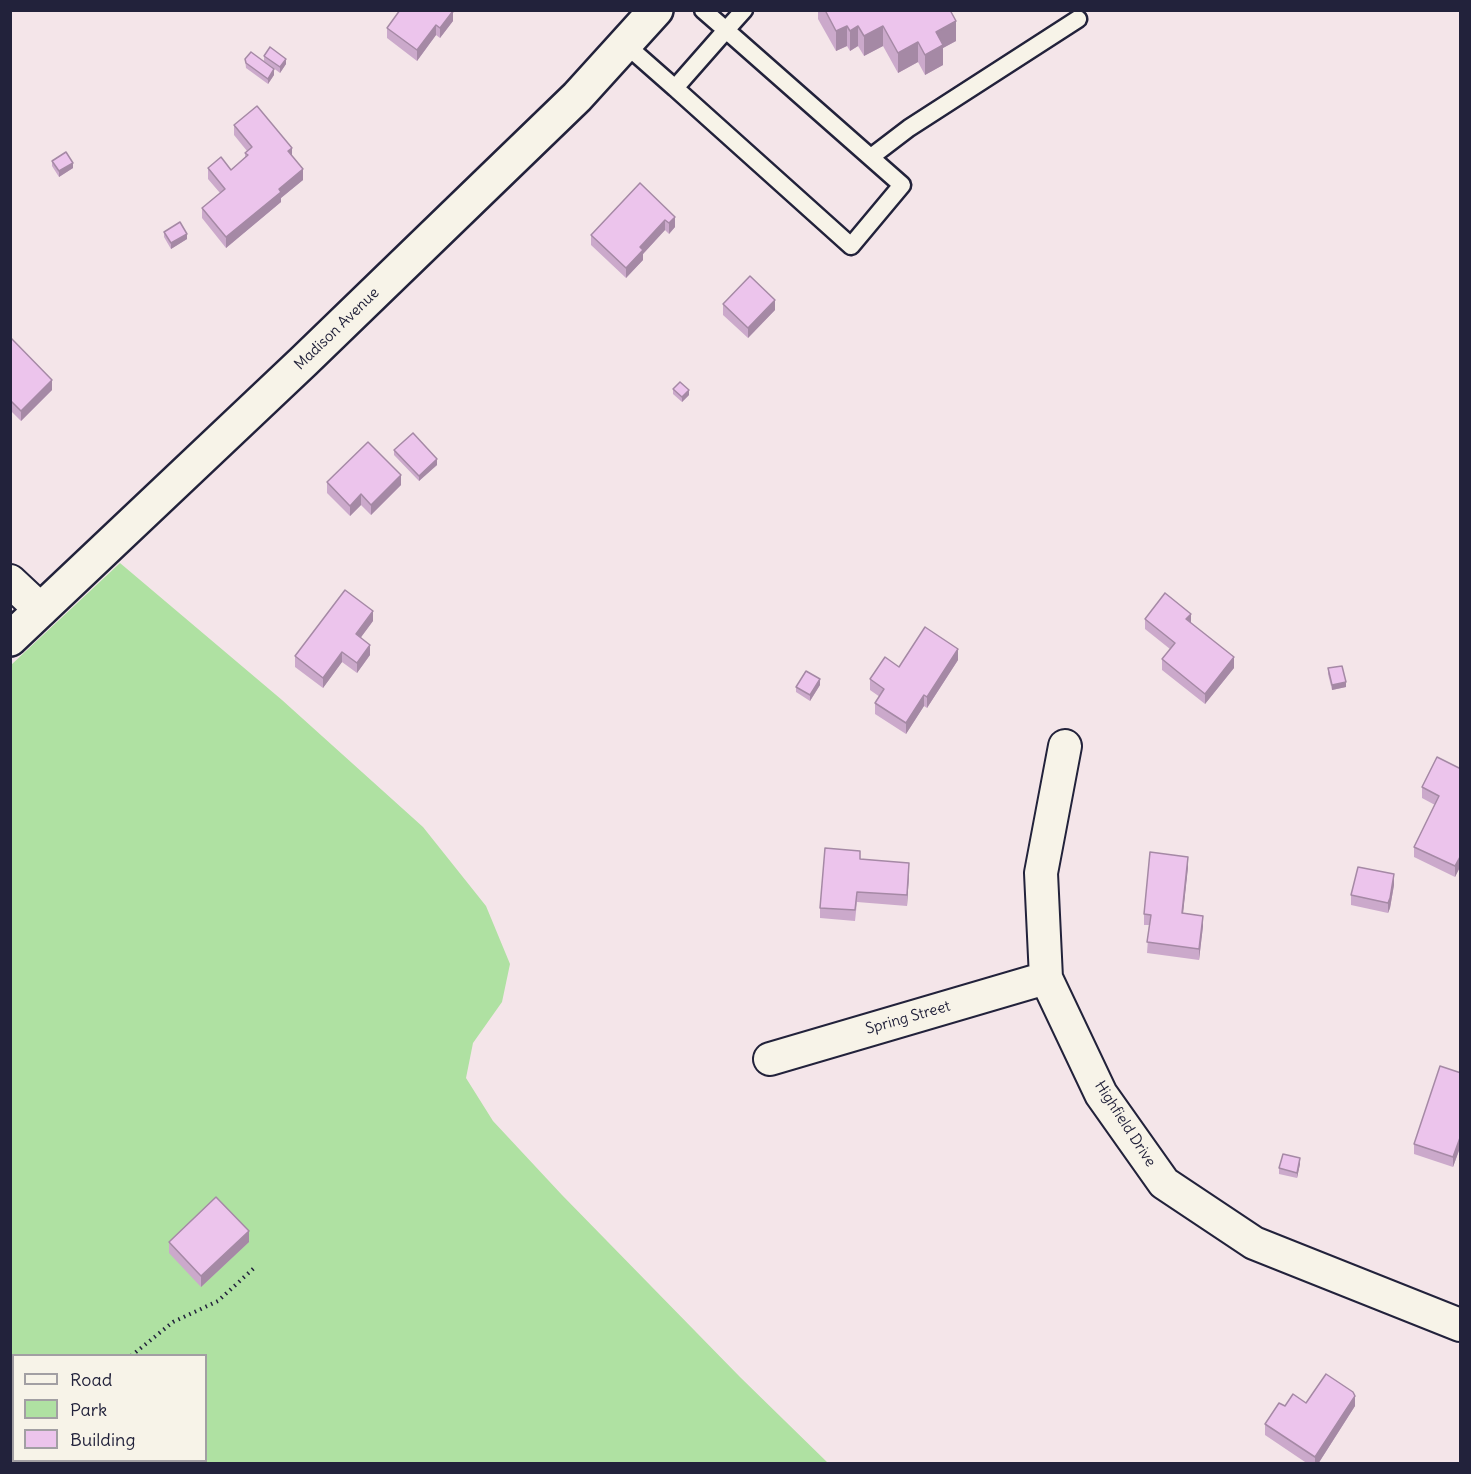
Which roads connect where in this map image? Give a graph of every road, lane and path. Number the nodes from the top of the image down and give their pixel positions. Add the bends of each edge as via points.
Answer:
1 (656, 10) edge
2 (703, 10) edge
3 (744, 10) edge
4 (1078, 19) dead end
5 (726, 30) junction
6 (625, 45) junction
7 (675, 88) junction
8 (871, 157) junction
9 (10, 581) edge
10 (40, 610) junction
11 (10, 639) edge
12 (1065, 746) dead end
13 (1046, 978) junction
14 (770, 1059) dead end
15 (254, 1268) dead end
16 (1461, 1325) edge
17 (133, 1354) edge

1 - 6 street, Madison Avenue
2 - 5 lane
3 - 5 lane
4 - 8 lane via 909,128
5 - 7 lane
5 - 8 lane
6 - 7 lane
6 - 10 street, Madison Avenue via 304,361
7 - 8 lane via 852,246 902,186
9 - 10 street
10 - 11 street, Madison Avenue
12 - 13 street, Highfield Drive via 1041,873
13 - 14 street, Spring Street
13 - 16 street, Highfield Drive via 1101,1094 1164,1183 1254,1243
15 - 17 path via 218,1301 173,1322

